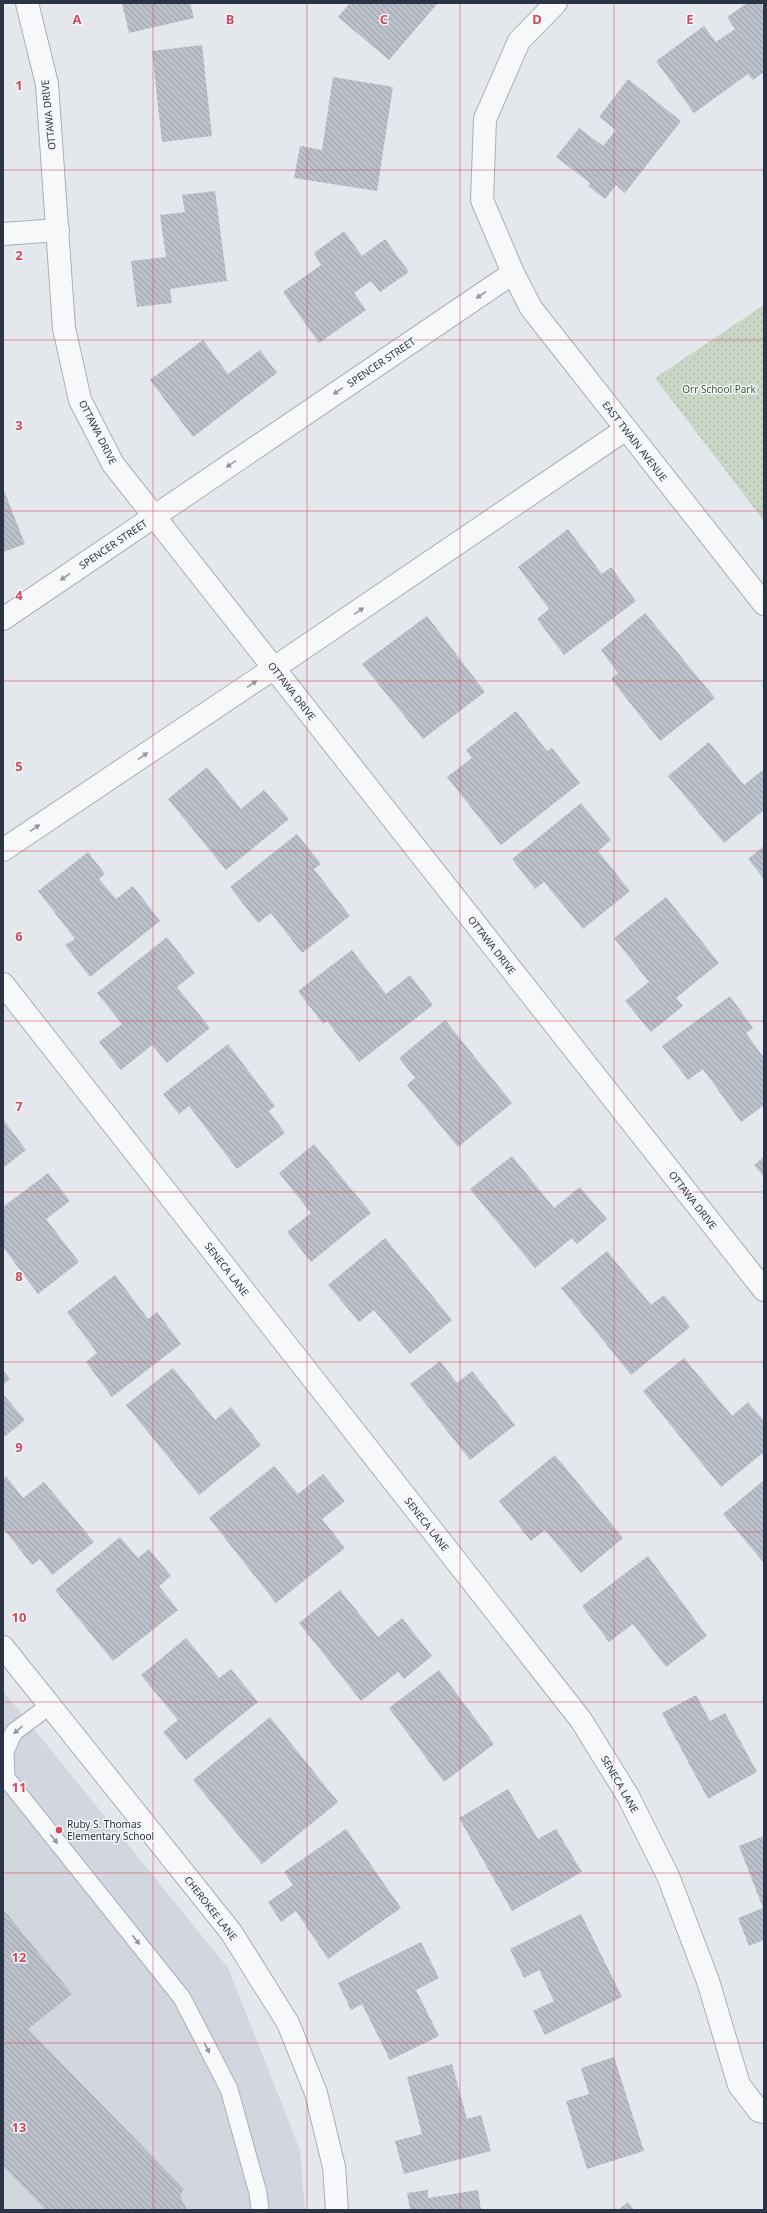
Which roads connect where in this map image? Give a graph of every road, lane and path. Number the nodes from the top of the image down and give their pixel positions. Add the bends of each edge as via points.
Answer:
1 (27, 3) edge
2 (556, 3) edge
3 (58, 230) junction
4 (3, 234) edge
5 (513, 273) junction
6 (626, 429) junction
7 (154, 516) junction
8 (764, 604) edge
9 (3, 619) edge
10 (274, 668) junction
11 (3, 850) edge
12 (3, 984) edge
13 (764, 1290) edge
14 (3, 1647) edge
15 (49, 1706) junction
16 (764, 2112) edge
17 (260, 2210) edge
18 (337, 2210) edge

1 - 3 street, OTTAWA DRIVE via 46,84
2 - 5 street via 519,41 485,119 482,200
3 - 4 street
3 - 7 street, OTTAWA DRIVE via 64,328 80,400 113,464
5 - 6 street, EAST TWAIN AVENUE via 531,308
5 -> 7 street, SPENCER STREET
6 - 8 street, EAST TWAIN AVENUE
10 -> 6 street
7 -> 9 street, SPENCER STREET
7 - 10 street, OTTAWA DRIVE
11 -> 10 street
10 - 13 street, OTTAWA DRIVE
12 - 16 street, SENECA LANE via 581,1720 628,1796 668,1876 708,1981 739,2085 759,2110
14 - 15 street, CHEROKEE LANE
15 -> 17 lane via 14,1732 5,1751 6,1778 182,1998 229,2089 258,2193
15 - 18 street, CHEROKEE LANE via 231,1932 288,2023 316,2093 334,2167

